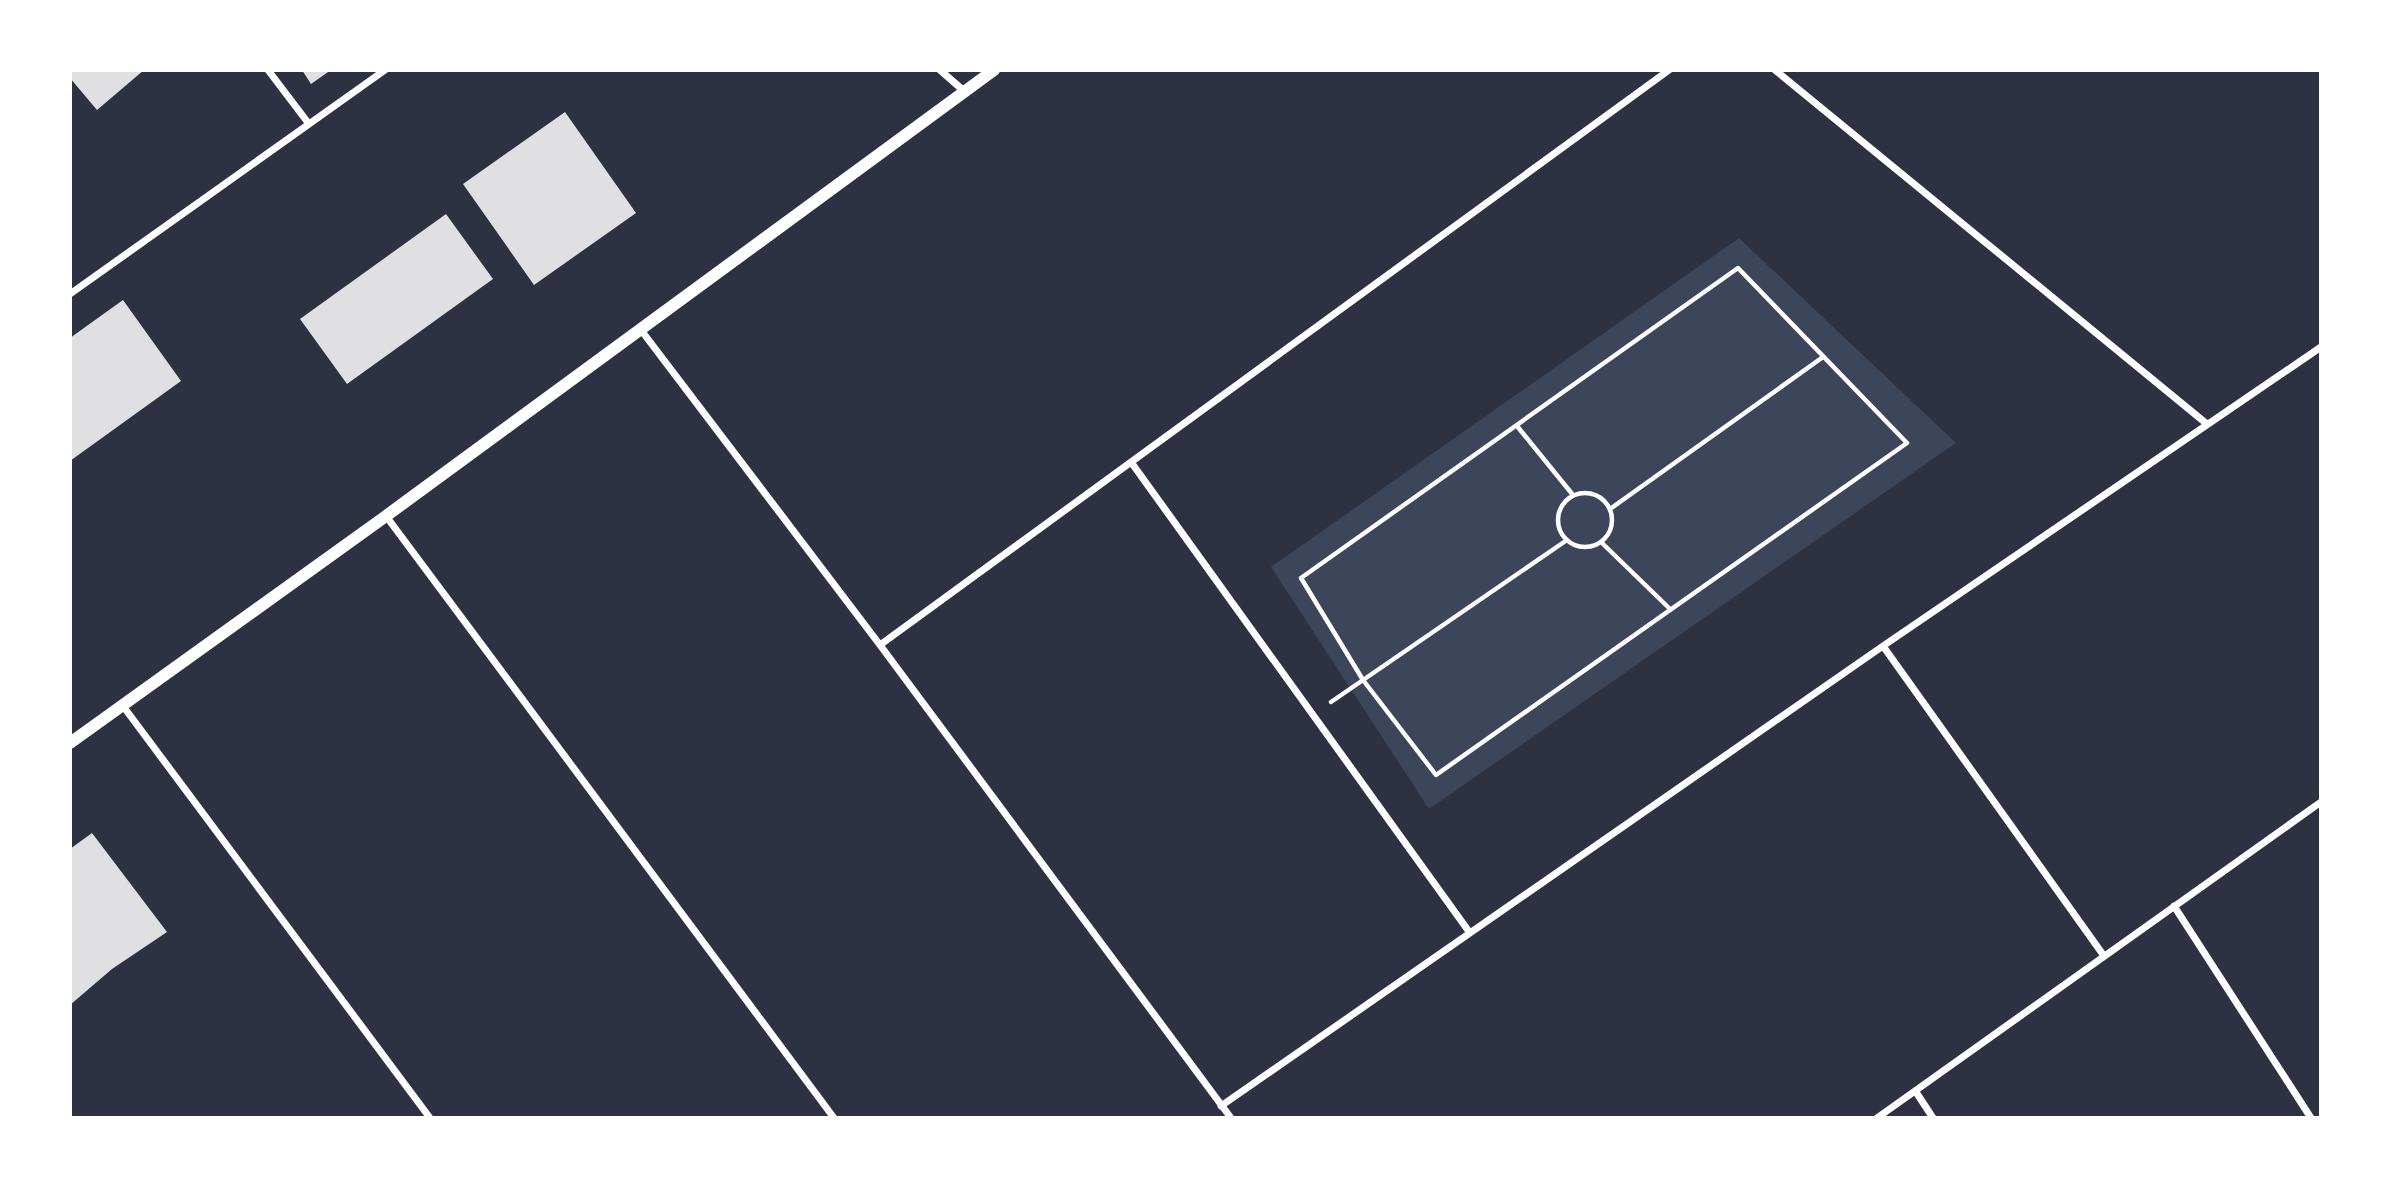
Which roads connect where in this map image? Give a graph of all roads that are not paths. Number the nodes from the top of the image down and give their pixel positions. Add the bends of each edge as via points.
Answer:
1 (268, 70) edge
2 (384, 70) edge
3 (940, 70) edge
4 (994, 70) edge
5 (1670, 70) edge
6 (1775, 70) edge
7 (964, 92) junction
8 (309, 124) junction
9 (70, 294) edge
10 (640, 330) junction
11 (2321, 347) edge
12 (2207, 424) junction
13 (1131, 462) junction
14 (386, 516) junction
15 (880, 645) junction
16 (1883, 646) junction
17 (123, 706) junction
18 (70, 743) edge
19 (2321, 802) edge
20 (2174, 906) junction
21 (1470, 933) junction
22 (2104, 956) junction
23 (1916, 1092) junction
24 (1221, 1106) junction
25 (430, 1118) edge
26 (834, 1118) edge
27 (1231, 1118) edge
28 (1877, 1118) edge
29 (1933, 1118) edge
30 (2311, 1118) edge

1 - 8 street
2 - 8 street
3 - 7 street
4 - 7 street
5 - 13 street
6 - 12 street
7 - 10 street
8 - 9 street
10 - 14 street
10 - 15 street
11 - 12 street
12 - 16 street
13 - 15 street
13 - 21 street
14 - 17 street
14 - 26 street
15 - 24 street
16 - 21 street
16 - 22 street
17 - 18 street
17 - 25 street
19 - 20 street
20 - 22 street
20 - 30 street
21 - 24 street
22 - 23 street
23 - 28 street
23 - 29 street
24 - 27 street

